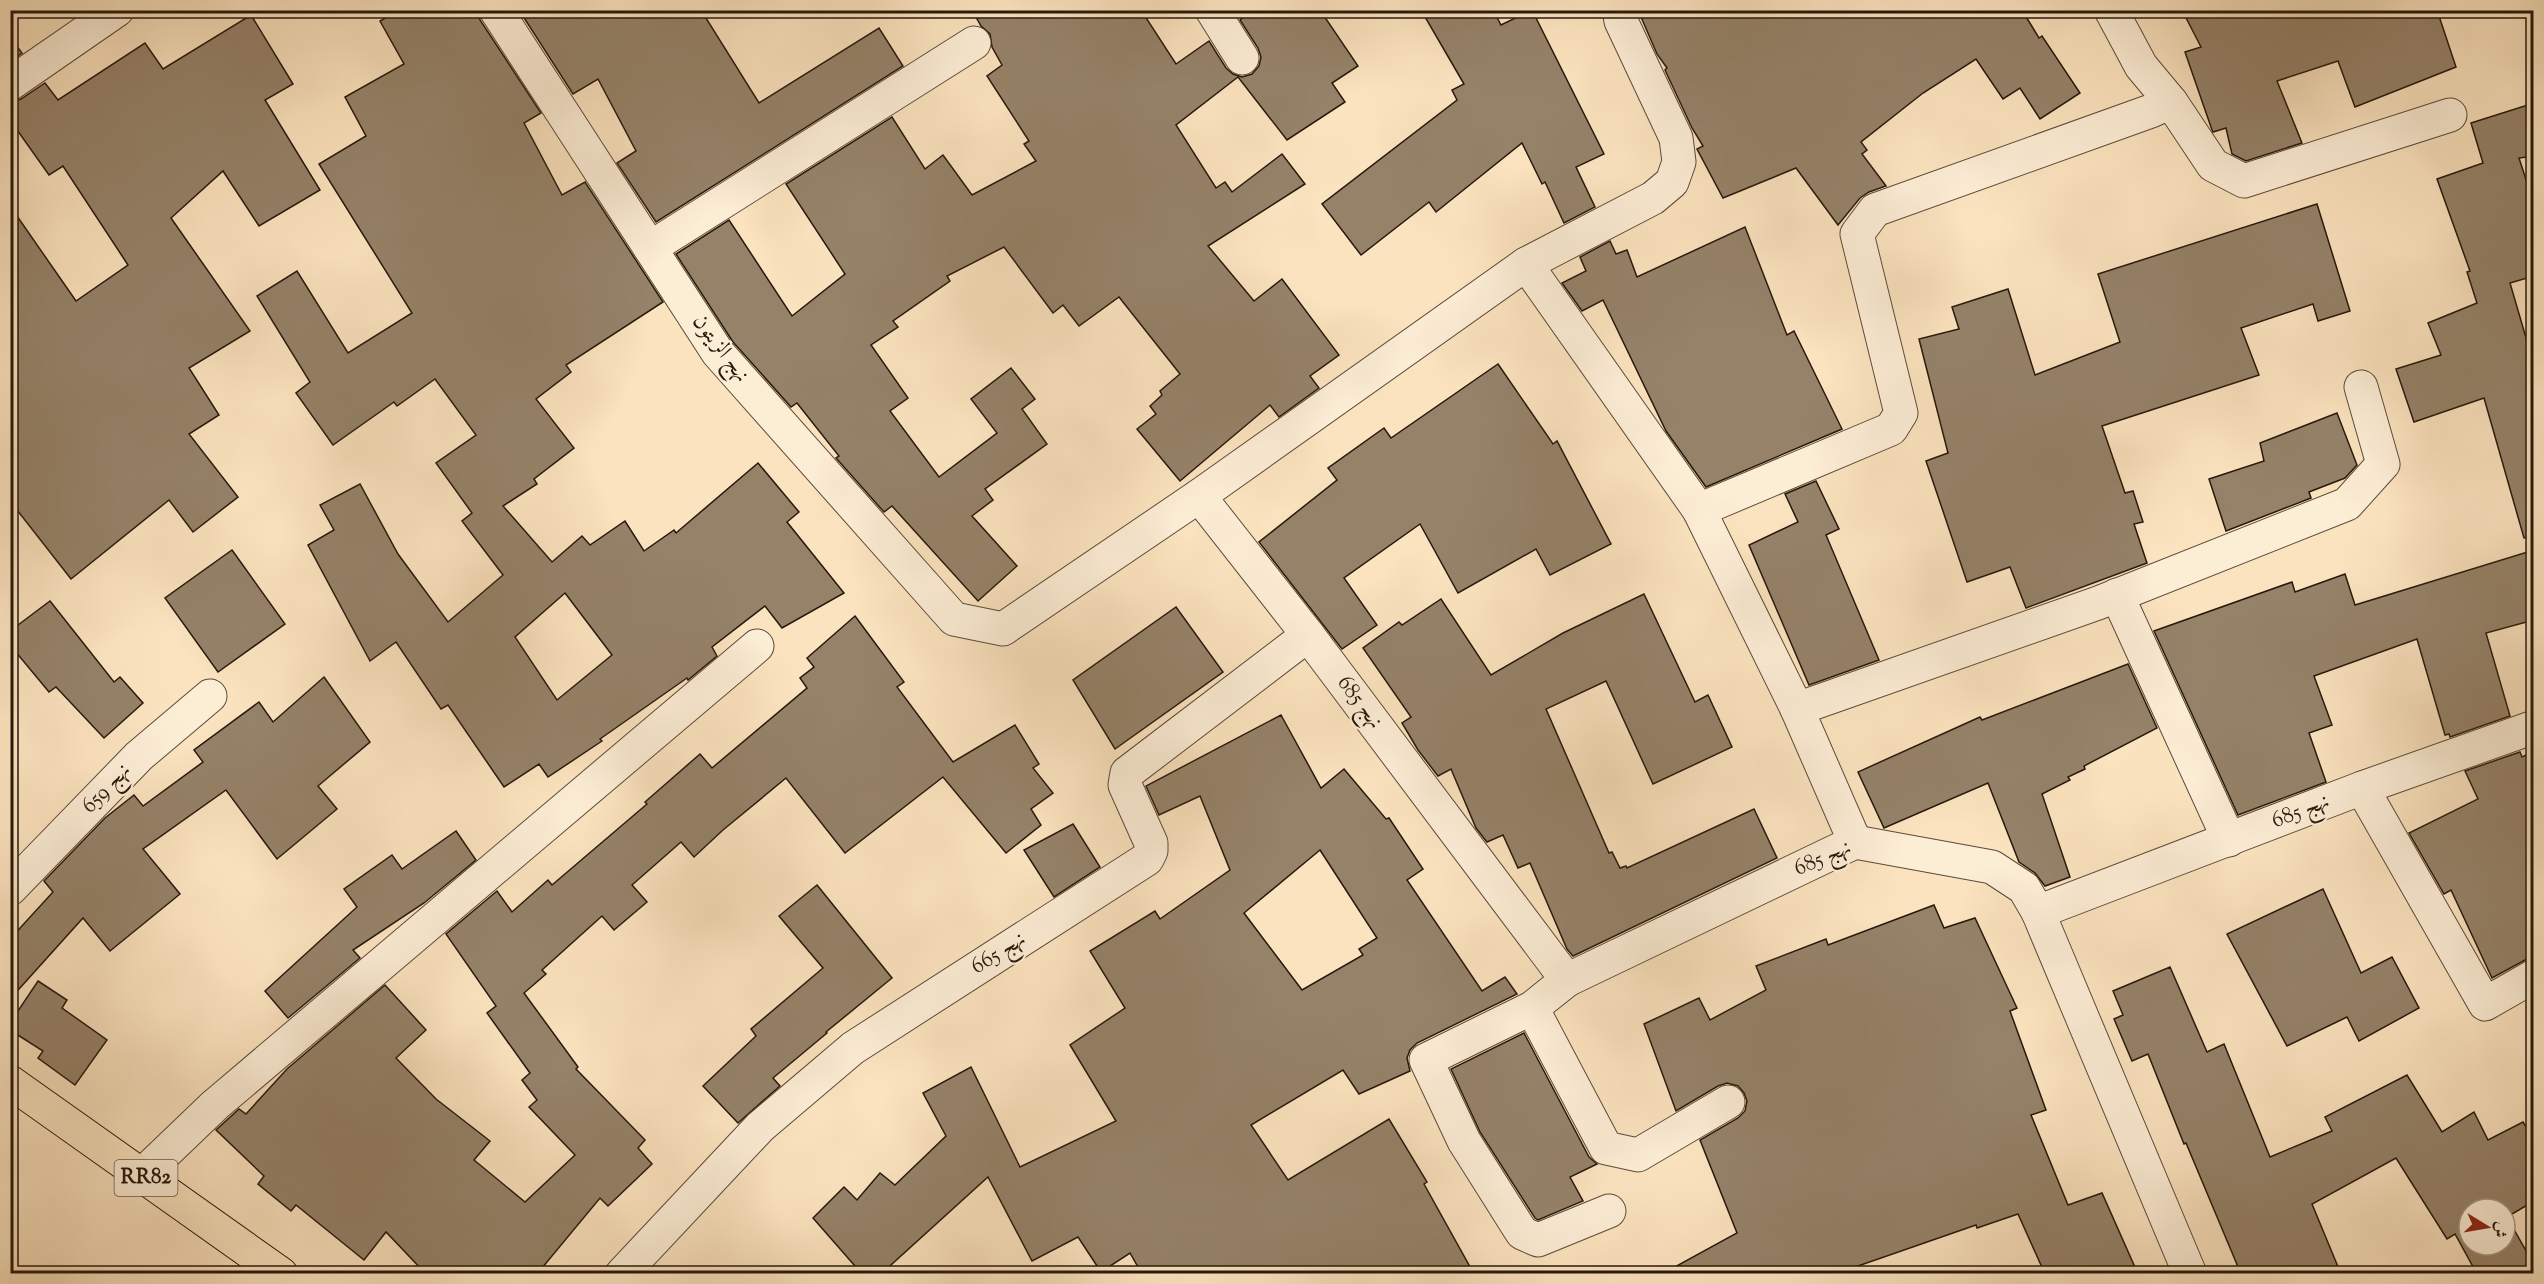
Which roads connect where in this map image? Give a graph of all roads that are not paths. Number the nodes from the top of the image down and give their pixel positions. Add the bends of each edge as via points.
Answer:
1 (117, 10) edge
2 (496, 10) edge
3 (1212, 10) edge
4 (1619, 10) edge
5 (2111, 10) edge
6 (974, 43) dead end
7 (1242, 58) dead end
8 (10, 84) edge
9 (2171, 102) junction
10 (2450, 115) dead end
11 (650, 248) junction
12 (1526, 264) junction
13 (2361, 387) dead end
14 (1198, 496) junction
15 (1699, 510) junction
16 (2117, 595) junction
17 (1308, 635) junction
18 (757, 646) dead end
19 (210, 696) dead end
20 (1797, 709) junction
21 (2534, 727) edge
22 (2362, 788) junction
23 (2229, 840) junction
24 (1855, 842) junction
25 (10, 889) edge
26 (2038, 912) junction
27 (2534, 976) edge
28 (1567, 980) junction
29 (1532, 1008) junction
30 (10, 1082) edge
31 (1728, 1102) dead end
32 (142, 1175) junction
33 (1609, 1211) dead end
34 (281, 1274) edge
35 (622, 1274) edge
36 (2190, 1274) edge

1 - 8 street
2 - 11 street, نهج الزيتون
3 - 7 street
4 - 12 street via 1676,138 1679,162 1672,182 1653,198
5 - 9 street via 2141,66
6 - 11 street
9 - 10 street via 2213,165 2244,181
9 - 15 street via 1875,210 1857,234 1901,413 1892,429
11 - 14 street, نهج الزيتون via 718,352 954,619 1003,629
12 - 14 street
12 - 15 street
13 - 16 street via 2383,464 2348,504
14 - 17 street, نهج 685
15 - 20 street
16 - 20 street
16 - 23 street
17 - 28 street, نهج 685
17 - 35 street, نهج 665 via 1127,773 1125,785 1151,843 1147,859 854,1048 760,1127
18 - 32 street via 215,1105
19 - 25 street, نهج 659 via 140,756
20 - 24 street
21 - 22 street, نهج 685
22 - 23 street, نهج 685
22 - 27 street via 2485,1004
23 - 26 street, نهج 685
24 - 26 street, نهج 685 via 1992,867 2024,888
24 - 28 street, نهج 685
26 - 36 street
28 - 29 street
29 - 31 street via 1606,1148 1638,1155
29 - 33 street via 1426,1060 1464,1141 1522,1233 1538,1240
30 - 32 main road, RR82
32 - 34 main road, RR82

